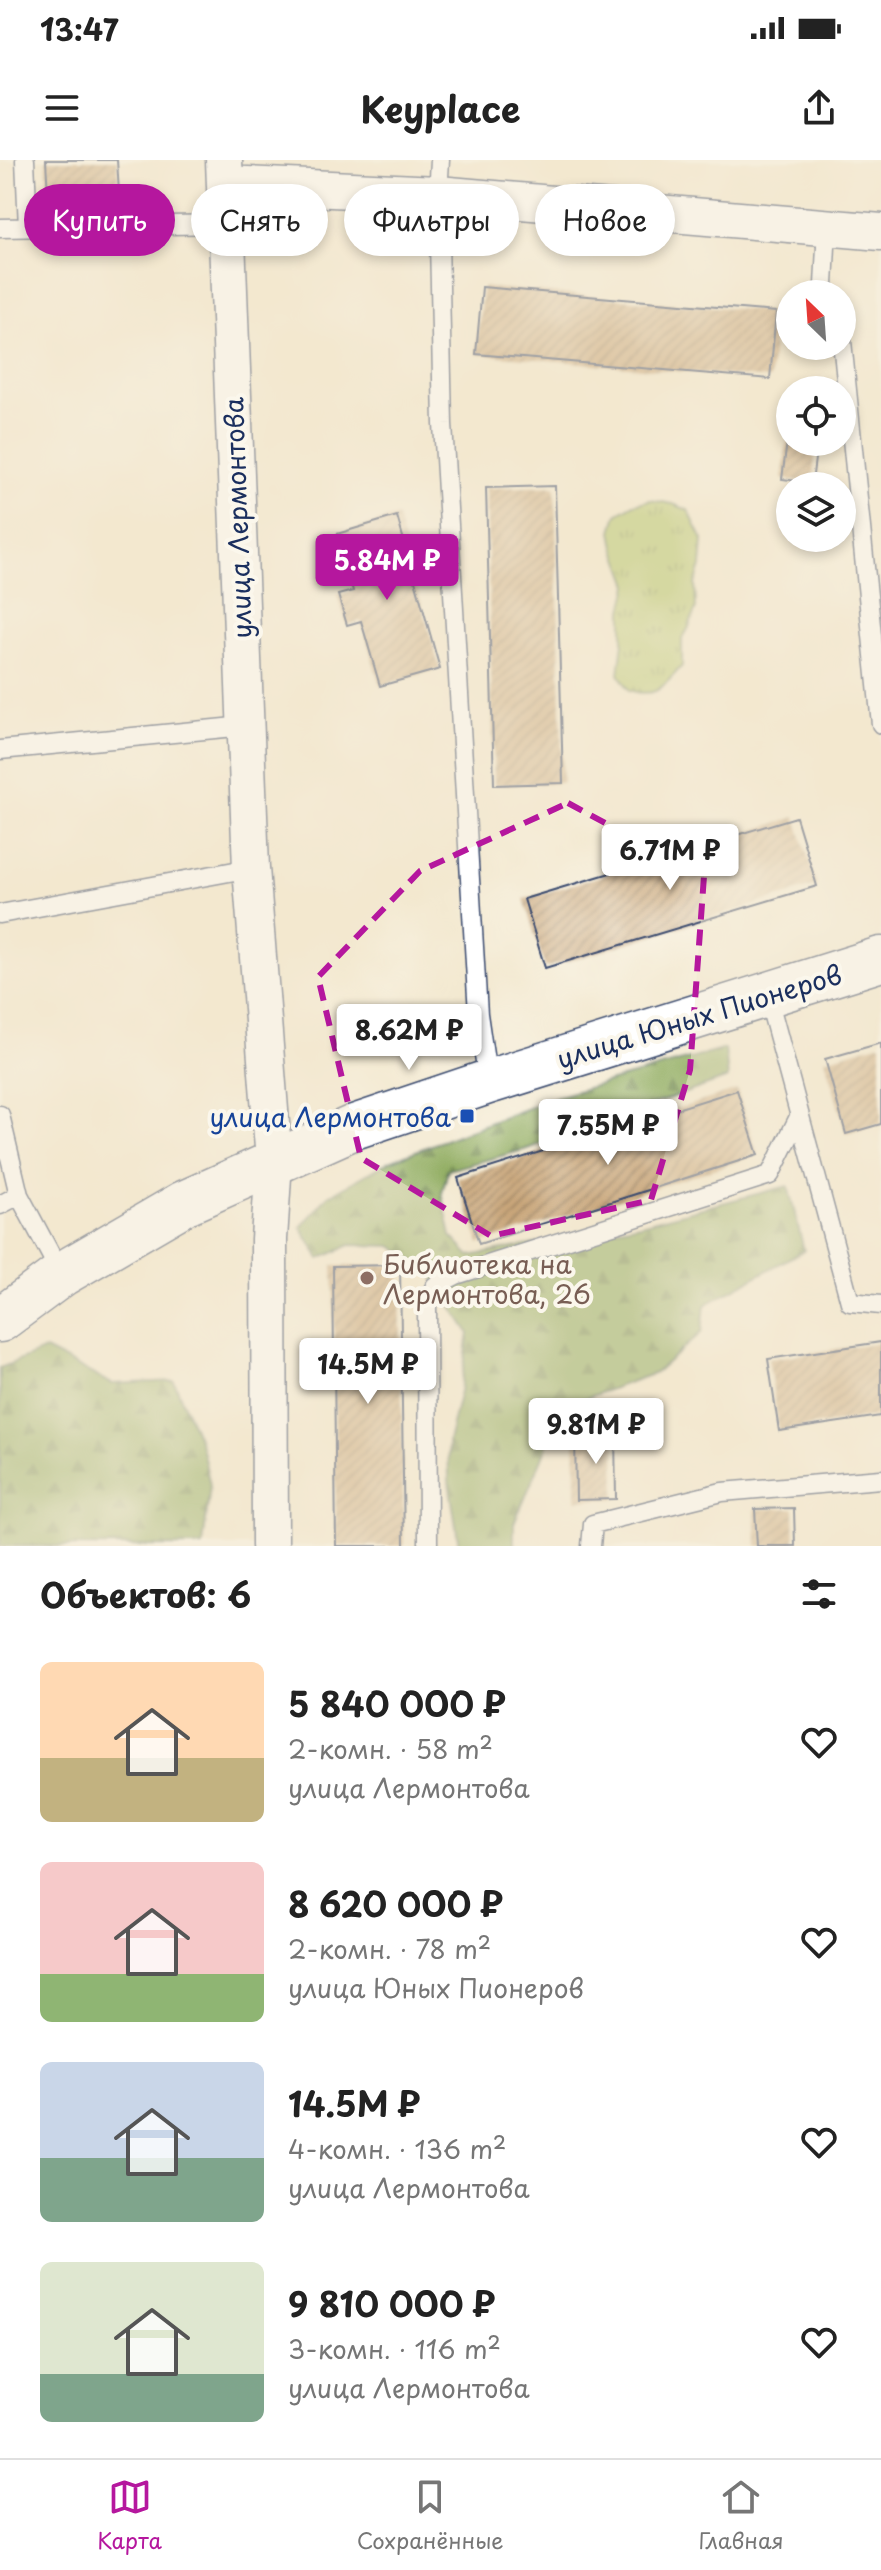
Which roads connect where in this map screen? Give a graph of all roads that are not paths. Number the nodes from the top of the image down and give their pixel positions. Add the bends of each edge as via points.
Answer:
1 (25, 160) edge
2 (224, 172) edge
3 (439, 177) edge
4 (26, 184) edge
5 (24, 227) edge
6 (827, 227) junction
7 (0, 228) edge
8 (881, 232) edge
9 (227, 256) edge
10 (824, 280) edge
11 (844, 360) edge
12 (881, 724) edge
13 (245, 726) junction
14 (0, 750) edge
15 (251, 868) junction
16 (0, 914) edge
17 (881, 959) edge
18 (767, 994) junction
19 (488, 1082) junction
20 (0, 1115) edge
21 (799, 1117) junction
22 (274, 1161) junction
23 (19, 1195) junction
24 (0, 1205) edge
25 (62, 1274) junction
26 (881, 1305) edge
27 (0, 1320) edge
28 (881, 1479) edge
29 (270, 1546) edge
30 (428, 1546) edge
31 (591, 1546) edge

1 - 4 lane
2 - 3 street
3 - 6 street
3 - 19 lane via 444,440 478,1014
5 - 7 lane
6 - 8 street
6 - 10 lane
9 - 13 street, улица Лермонтова
11 - 12 lane
13 - 14 lane
13 - 15 street, улица Лермонтова
15 - 16 lane
15 - 22 street, улица Лермонтова
17 - 18 main road, улица Юных Пионеров
18 - 19 main road, улица Юных Пионеров
18 - 21 lane
19 - 22 main road, улица Юных Пионеров via 354,1127
20 - 23 lane
21 - 26 lane via 850,1302
21 - 30 lane via 770,1175 435,1286 427,1303
22 - 25 main road, улица Юных Пионеров via 184,1203
22 - 29 street, улица Лермонтова via 269,1239
23 - 24 lane
23 - 25 lane
25 - 27 main road, улица Юных Пионеров
28 - 31 lane via 722,1492 593,1524

